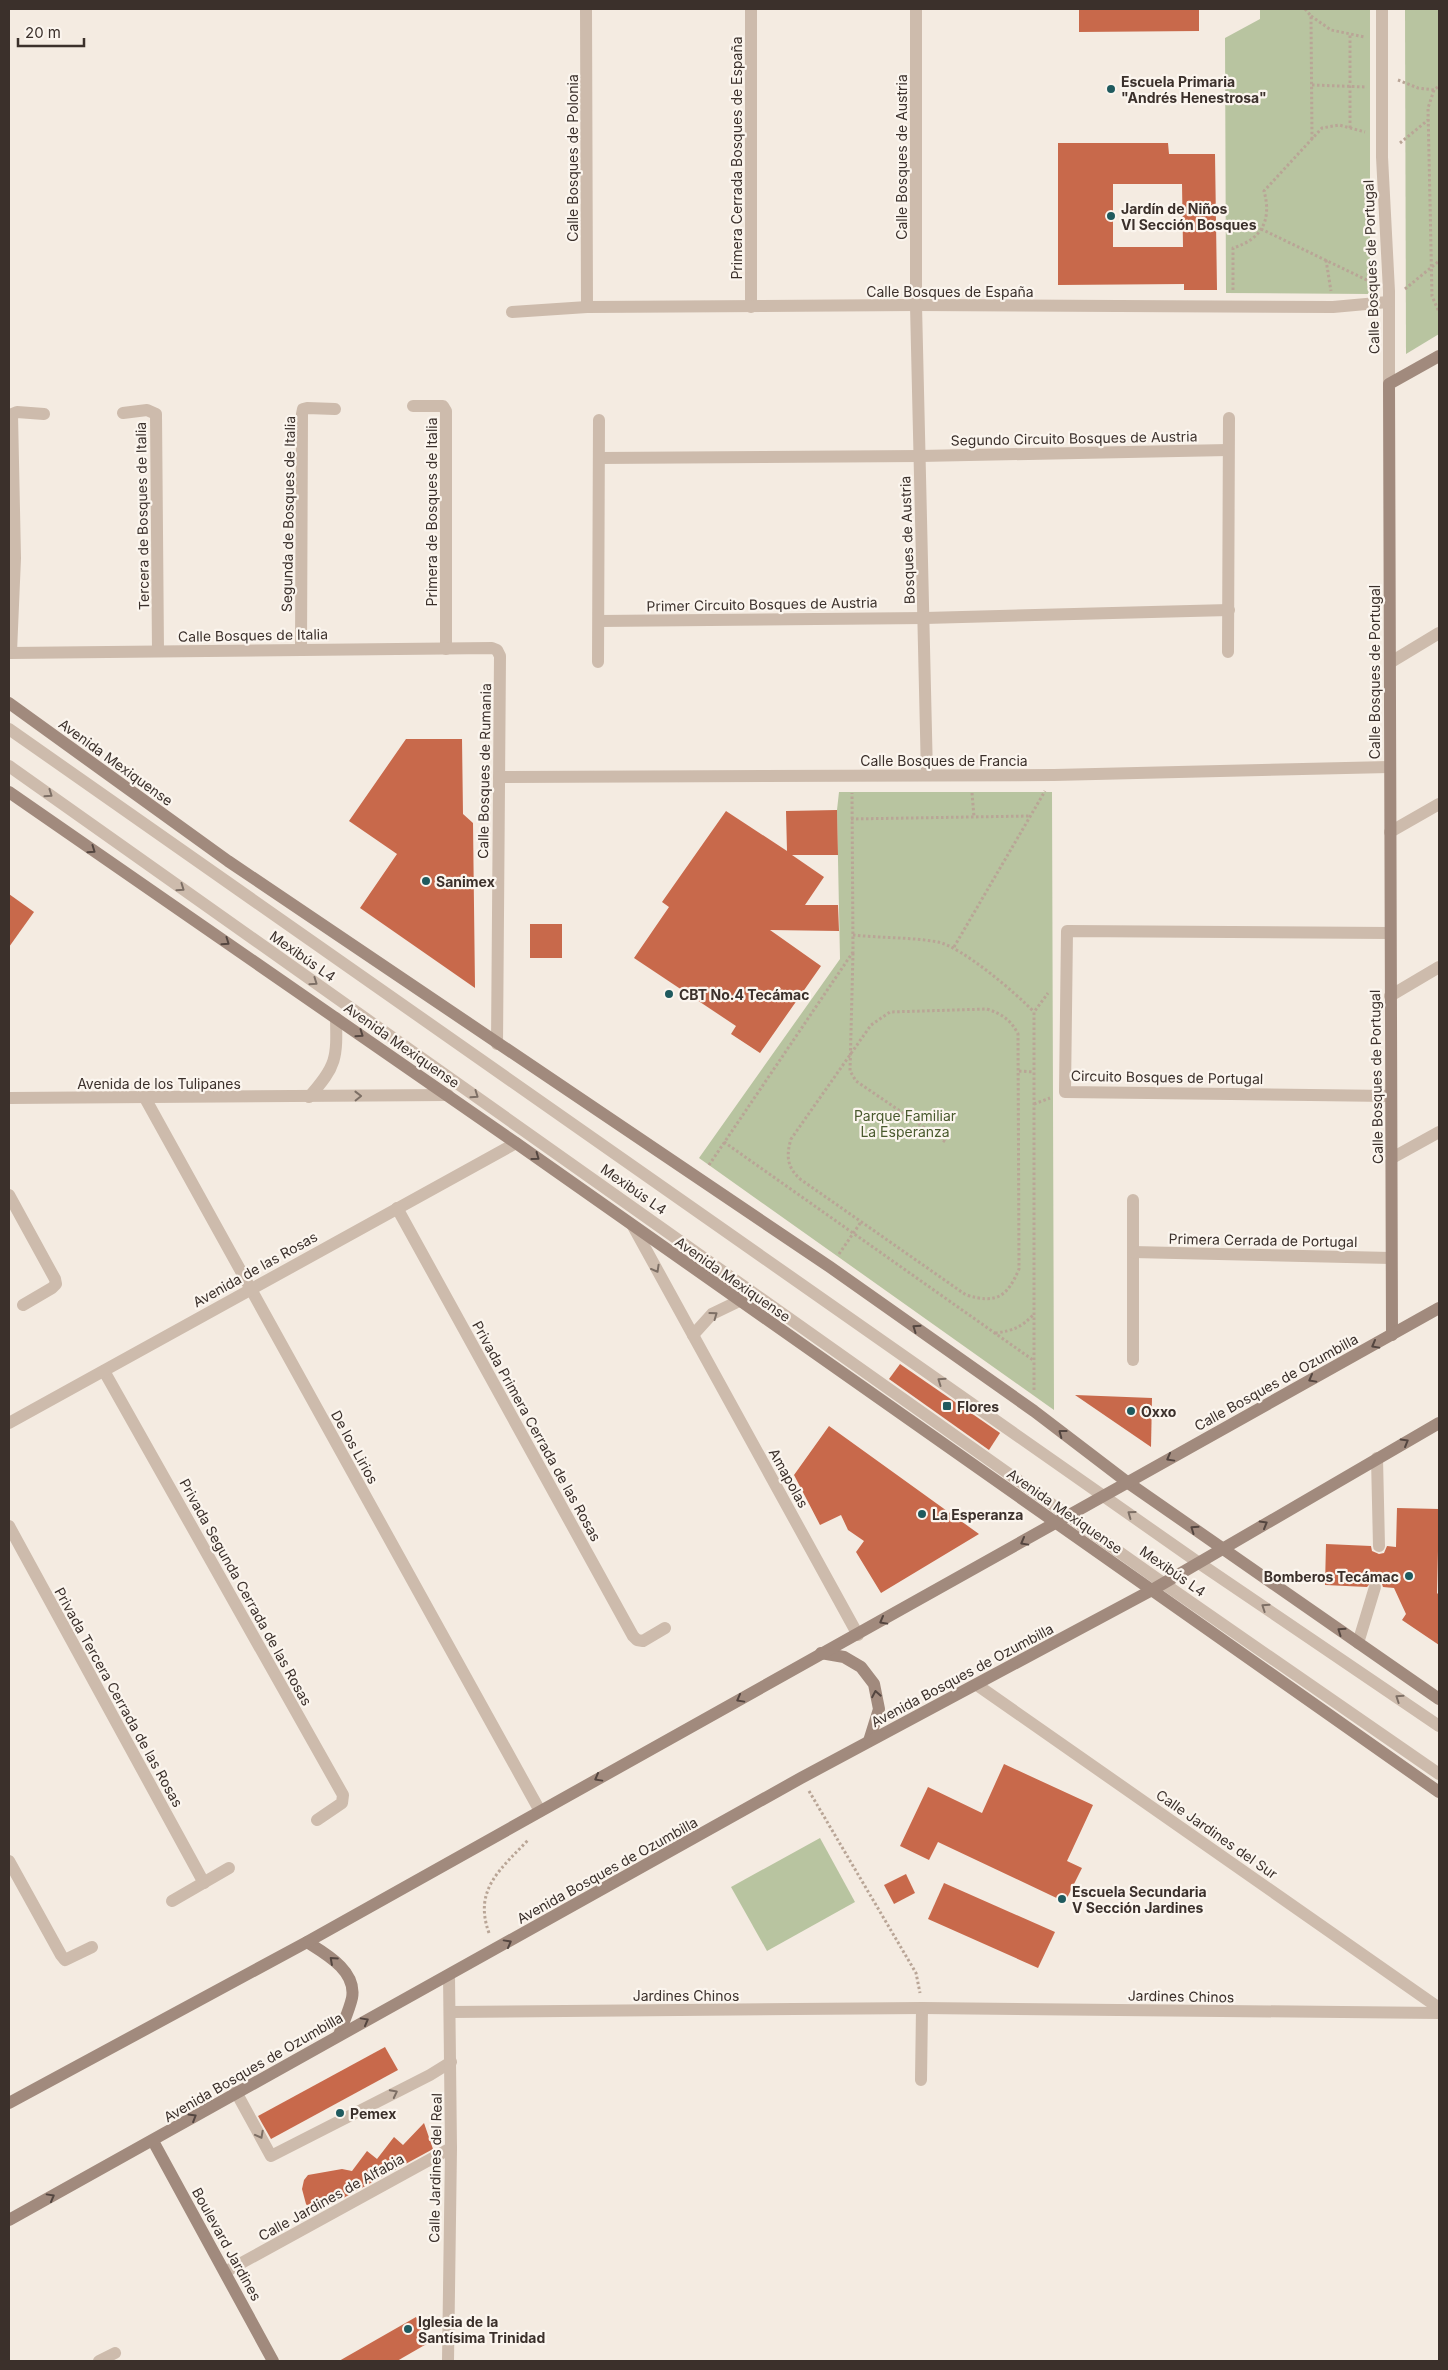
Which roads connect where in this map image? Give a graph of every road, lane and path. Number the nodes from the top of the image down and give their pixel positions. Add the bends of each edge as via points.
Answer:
1 (586, 9) edge
2 (751, 9) edge
3 (916, 9) edge
4 (1305, 9) edge
5 (1382, 9) edge
6 (1311, 16) junction
7 (1350, 34) junction
8 (1382, 40) junction
9 (1382, 81) junction
10 (1312, 85) junction
11 (1350, 86) junction
12 (1439, 86) edge
13 (1434, 90) junction
14 (1428, 120) junction
15 (1350, 128) junction
16 (1382, 137) junction
17 (1312, 139) junction
18 (1382, 157) junction
19 (1261, 229) junction
20 (1326, 260) junction
21 (1439, 261) edge
22 (1431, 268) junction
23 (1389, 297) junction
24 (916, 305) junction
25 (587, 307) junction
26 (751, 307) junction
27 (1334, 307) junction
28 (1232, 308) junction
29 (512, 312) dead end
30 (1439, 312) edge
31 (1439, 356) edge
32 (1389, 384) junction
33 (413, 406) dead end
34 (335, 409) dead end
35 (123, 413) dead end
36 (44, 414) dead end
37 (1229, 418) dead end
38 (598, 420) dead end
39 (1228, 450) junction
40 (920, 456) junction
41 (598, 458) junction
42 (1229, 610) junction
43 (925, 618) junction
44 (599, 621) junction
45 (1439, 634) edge
46 (446, 649) junction
47 (302, 650) junction
48 (497, 650) joint
49 (158, 651) junction
50 (1228, 652) dead end
51 (10, 653) edge
52 (598, 662) dead end
53 (1391, 662) junction
54 (9, 703) edge
55 (9, 729) edge
56 (9, 766) edge
57 (1389, 767) junction
58 (852, 774) junction
59 (927, 775) junction
60 (971, 775) junction
61 (1054, 775) junction
62 (499, 777) junction
63 (9, 792) edge
64 (1439, 804) edge
65 (1031, 816) junction
66 (974, 817) junction
67 (851, 819) junction
68 (1390, 832) junction
69 (1390, 933) junction
70 (853, 935) junction
71 (954, 948) junction
72 (853, 952) junction
73 (1439, 967) edge
74 (1066, 969) junction
75 (1390, 996) junction
76 (1034, 1012) junction
77 (336, 1018) junction
78 (497, 1044) junction
79 (849, 1056) junction
80 (1018, 1071) junction
81 (1034, 1072) junction
82 (448, 1095) junction
83 (1390, 1096) junction
84 (309, 1097) junction
85 (9, 1098) edge
86 (145, 1098) junction
87 (1439, 1132) edge
88 (516, 1142) junction
89 (724, 1142) junction
90 (947, 1143) dead end
91 (1392, 1158) junction
92 (699, 1180) junction
93 (9, 1195) edge
94 (1133, 1200) dead end
95 (397, 1208) junction
96 (861, 1222) junction
97 (632, 1226) junction
98 (854, 1233) junction
99 (1133, 1252) junction
100 (1391, 1258) junction
101 (830, 1267) junction
102 (250, 1289) junction
103 (739, 1301) junction
104 (23, 1306) dead end
105 (1439, 1308) edge
106 (1034, 1314) junction
107 (994, 1333) junction
108 (693, 1335) junction
109 (1392, 1335) junction
110 (1034, 1360) junction
111 (1133, 1360) dead end
112 (104, 1371) junction
113 (1034, 1411) junction
114 (9, 1423) edge
115 (1439, 1423) edge
116 (1377, 1458) junction
117 (1127, 1482) junction
118 (1105, 1495) junction
119 (1070, 1516) junction
120 (1056, 1524) junction
121 (9, 1526) edge
122 (1378, 1546) dead end
123 (1222, 1549) junction
124 (1200, 1563) junction
125 (1163, 1583) junction
126 (1375, 1587) dead end
127 (1152, 1590) junction
128 (665, 1628) dead end
129 (858, 1635) junction
130 (1358, 1642) junction
131 (821, 1653) junction
132 (977, 1685) junction
133 (1439, 1698) edge
134 (1439, 1726) edge
135 (869, 1741) junction
136 (1439, 1774) edge
137 (801, 1778) junction
138 (1439, 1792) edge
139 (540, 1811) junction
140 (317, 1820) dead end
141 (535, 1833) dead end
142 (9, 1862) edge
143 (229, 1868) dead end
144 (204, 1883) junction
145 (172, 1901) dead end
146 (307, 1942) junction
147 (502, 1946) junction
148 (92, 1947) dead end
149 (449, 1975) junction
150 (922, 2008) junction
151 (1439, 2008) edge
152 (450, 2012) junction
153 (1439, 2013) edge
154 (339, 2035) junction
155 (451, 2062) junction
156 (922, 2080) dead end
157 (236, 2092) junction
158 (9, 2103) edge
159 (153, 2141) junction
160 (451, 2148) junction
161 (9, 2220) edge
162 (225, 2272) junction
163 (115, 2353) dead end
164 (98, 2361) edge
165 (273, 2361) edge
166 (448, 2361) edge

1 - 25 street, Calle Bosques de Polonia
2 - 26 street, Primera Cerrada Bosques de España
3 - 24 street, Calle Bosques de Austria
4 - 6 path
5 - 8 street, Calle Bosques de Portugal
6 - 7 path via 1332,30
6 - 10 path
7 - 8 path
7 - 11 path
8 - 9 street, Calle Bosques de Portugal
9 - 11 path
9 - 13 path
9 - 16 street, Calle Bosques de Portugal
10 - 11 path
10 - 17 path
11 - 15 path
12 - 13 path
13 - 14 path
14 - 18 path
14 - 22 path
15 - 16 path
15 - 17 path via 1339,125 1322,128
16 - 18 street, Calle Bosques de Portugal
17 - 19 path via 1264,191 1268,206
18 - 23 street, Calle Bosques de Portugal
19 - 20 path
19 - 28 path via 1247,244 1233,248
20 - 23 path
20 - 27 path
21 - 22 path
22 - 23 path
22 - 30 path via 1432,296
23 - 27 street, Calle Bosques de España
23 - 32 street, Calle Bosques de Portugal
24 - 26 street, Calle Bosques de España
24 - 28 street, Calle Bosques de España
24 - 40 street, Bosques de Austria
25 - 26 street, Calle Bosques de España
25 - 29 street, Calle Bosques de España
27 - 28 street, Calle Bosques de España
31 - 32 main road
32 - 53 main road, Calle Bosques de Portugal
33 - 46 street, Primera de Bosques de Italia via 443,406 446,411
34 - 47 street, Segunda de Bosques de Italia via 307,408 302,414
35 - 49 street, Tercera de Bosques de Italia via 147,410 156,414
36 - 51 street via 12,414 15,558
37 - 39 street
38 - 41 street
39 - 40 street, Segundo Circuito Bosques de Austria
39 - 42 street
40 - 41 street
40 - 43 street, Bosques de Austria
41 - 44 street
42 - 43 street
42 - 50 street
43 - 44 street, Primer Circuito Bosques de Austria
43 - 59 street, Bosques de Austria
44 - 52 street
45 - 53 street
46 - 47 street, Calle Bosques de Italia
46 - 48 street, Calle Bosques de Italia
47 - 49 street, Calle Bosques de Italia
48 - 62 street, Calle Bosques de Rumania via 500,656
49 - 51 street, Calle Bosques de Italia
53 - 57 main road, Calle Bosques de Portugal
54 - 78 main road, Avenida Mexiquense via 228,861
118 -> 55 street, Mexibús L4
56 -> 119 street, Mexibús L4
57 - 61 street, Calle Bosques de Francia
57 - 68 main road, Calle Bosques de Portugal
58 - 59 street, Calle Bosques de Francia
58 - 62 street, Calle Bosques de Francia
58 - 67 path
59 - 60 street, Calle Bosques de Francia
60 - 61 street, Calle Bosques de Francia
60 - 66 path
61 - 65 path
62 - 78 street, Calle Bosques de Rumania
63 -> 77 main road, Avenida Mexiquense
64 - 68 street
65 - 66 path
65 - 71 path
66 - 67 path
67 - 70 path
68 - 69 main road, Calle Bosques de Portugal
69 - 74 street, Circuito Bosques de Portugal via 1067,931
69 - 75 main road, Calle Bosques de Portugal
70 - 71 path via 938,942
70 - 72 path
71 - 76 path
72 - 79 path
72 - 89 path
73 - 75 street
74 - 76 path
74 - 83 street, Circuito Bosques de Portugal via 1065,1092
75 - 83 main road, Calle Bosques de Portugal
76 - 81 path
77 -> 82 main road, Avenida Mexiquense
77 - 84 street via 337,1047 333,1066
78 - 92 main road, Avenida Mexiquense
79 - 80 path via 871,1025 890,1012 987,1009 1012,1023 1018,1034
79 - 90 path via 850,1071 856,1081
79 - 96 path via 791,1139 788,1162 800,1179
80 - 81 path
80 - 96 path via 1019,1269 1005,1294 994,1299 966,1295
81 - 106 path
84 -> 82 street, Avenida de los Tulipanes
82 - 88 main road, Avenida Mexiquense
83 - 91 main road, Calle Bosques de Portugal
84 - 86 street, Avenida de los Tulipanes
85 - 86 street, Avenida de los Tulipanes
86 - 102 street, De los Lirios
87 - 91 street
88 - 95 street, Avenida de las Rosas
88 -> 97 main road, Avenida Mexiquense
89 - 92 path
89 - 98 path
91 - 100 main road, Calle Bosques de Portugal
92 - 101 main road, Avenida Mexiquense
93 - 104 street via 56,1279 52,1288
94 - 99 street
95 - 102 street, Avenida de las Rosas
95 - 128 street, Privada Primera Cerrada de las Rosas via 633,1636 643,1641
96 - 98 path
97 - 103 main road, Avenida Mexiquense
97 -> 108 street, Amapolas
98 - 101 path
98 - 107 path
99 - 100 street, Primera Cerrada de Portugal
99 - 111 street
100 - 109 main road, Calle Bosques de Portugal
113 -> 101 main road, Avenida Mexiquense
102 - 112 street, Avenida de las Rosas
102 - 139 street, De los Lirios
108 -> 103 street via 712,1314
103 - 120 main road, Avenida Mexiquense
105 - 109 main road, Calle Bosques de Ozumbilla
106 - 107 path via 1011,1331
106 - 110 path
107 - 110 path
108 - 129 street, Amapolas
109 -> 117 main road, Calle Bosques de Ozumbilla
110 - 113 path
112 - 114 street, Avenida de las Rosas
112 - 140 street, Privada Segunda Cerrada de las Rosas via 343,1795 342,1803
117 -> 113 main road, Avenida Mexiquense
116 -> 115 main road
116 - 122 street
123 -> 116 main road
117 - 118 main road
123 -> 117 main road, Avenida Mexiquense
118 - 119 main road
124 -> 118 street, Mexibús L4
119 - 120 main road
119 - 125 street, Mexibús L4
120 - 127 main road, Avenida Mexiquense
120 -> 129 main road
121 - 144 street, Privada Tercera Cerrada de las Rosas
123 - 124 main road, Avenida Bosques de Ozumbilla
130 -> 123 main road, Avenida Mexiquense
124 - 125 main road, Avenida Bosques de Ozumbilla
134 -> 124 street, Mexibús L4
125 - 127 main road, Avenida Bosques de Ozumbilla
125 - 136 street, Mexibús L4
126 - 130 street
127 - 132 main road, Avenida Bosques de Ozumbilla
127 - 138 main road, Avenida Mexiquense
129 - 131 main road
130 - 133 main road, Avenida Mexiquense
135 -> 131 main road via 879,1709 874,1684 861,1667 844,1657
131 -> 139 main road
132 - 135 main road, Avenida Bosques de Ozumbilla
132 - 151 street, Calle Jardines del Sur
135 - 137 main road, Avenida Bosques de Ozumbilla
147 -> 137 main road, Avenida Bosques de Ozumbilla
137 - 150 path via 916,1972
139 - 146 main road
141 - 147 path via 489,1884 483,1902 483,1916 490,1933
142 - 148 street via 60,1955 66,1960 71,1959
143 - 144 street
144 - 145 street
154 -> 146 main road via 352,1997 349,1977 334,1958
146 - 158 main road
147 - 149 main road, Avenida Bosques de Ozumbilla
149 - 152 street, Calle Jardines del Real
154 -> 149 main road, Avenida Bosques de Ozumbilla
150 - 152 street, Jardines Chinos
150 - 153 street, Jardines Chinos
150 - 156 street
152 - 155 street, Calle Jardines del Real
154 - 157 main road, Avenida Bosques de Ozumbilla
157 -> 155 street via 271,2156
155 - 160 street, Calle Jardines del Real
159 -> 157 main road, Avenida Bosques de Ozumbilla
161 -> 159 main road, Avenida Bosques de Ozumbilla
159 - 162 main road, Boulevard Jardines
160 - 162 street, Calle Jardines de Alfabia
160 - 166 street, Calle Jardines del Real
162 - 165 main road, Boulevard Jardines
163 - 164 street

